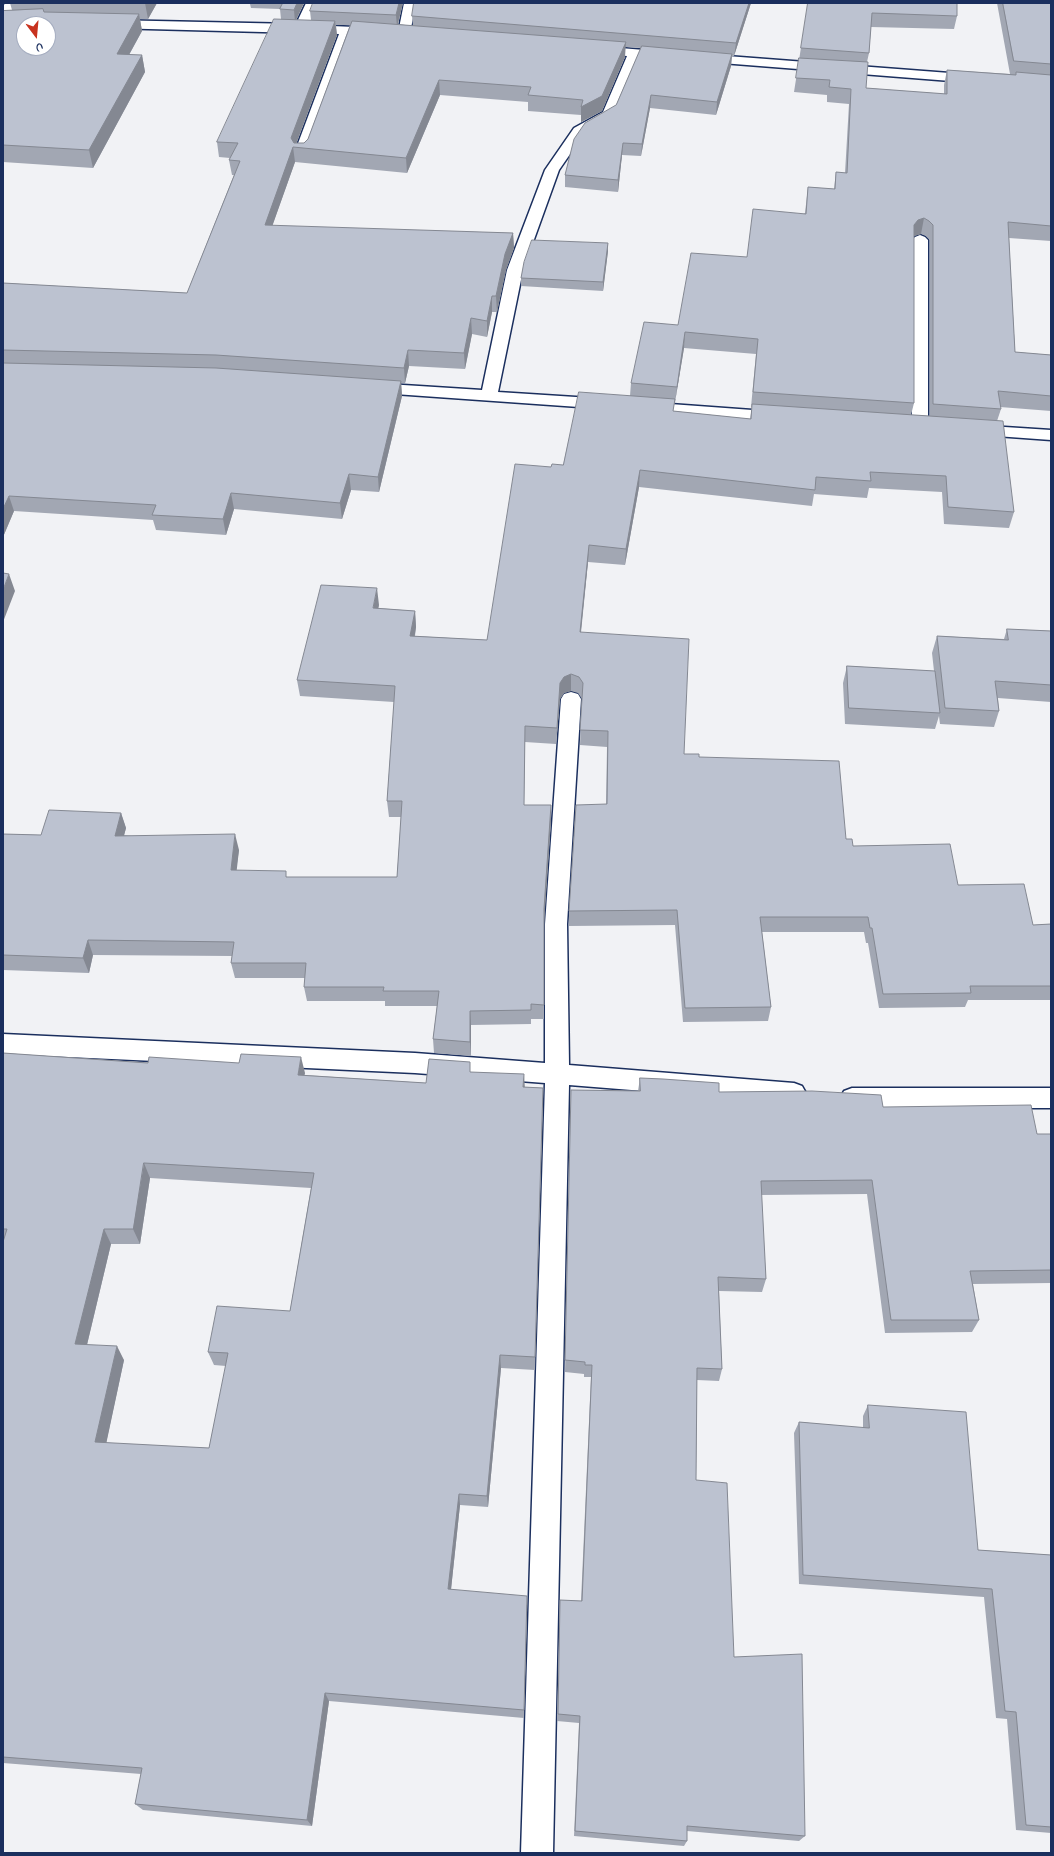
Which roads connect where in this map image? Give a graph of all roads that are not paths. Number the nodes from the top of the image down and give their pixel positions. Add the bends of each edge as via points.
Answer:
1 (11, 3) edge
2 (312, 3) edge
3 (410, 3) edge
4 (3, 22) edge
5 (16, 23) edge
6 (97, 24) edge
7 (301, 28) junction
8 (347, 31) junction
9 (404, 33) junction
10 (419, 34) edge
11 (581, 48) edge
12 (635, 53) junction
13 (987, 80) edge
14 (301, 154) edge
15 (920, 240) edge
16 (354, 387) edge
17 (489, 396) junction
18 (794, 418) edge
19 (920, 426) edge
20 (958, 429) edge
21 (1051, 435) edge
22 (570, 699) dead end
23 (3, 1044) edge
24 (557, 1074) junction
25 (1051, 1098) edge
26 (537, 1853) edge

1 - 4 street
2 - 7 street
3 - 9 street
4 - 5 street
6 - 7 street
7 - 8 street
8 - 9 street
8 - 14 street
9 - 10 street
11 - 12 street
12 - 13 street
12 - 17 street via 609,114 579,131 552,170 515,270
15 - 19 street
16 - 17 street
17 - 18 street
20 - 21 street
22 - 24 street via 556,924
23 - 24 street via 415,1063
24 - 25 street via 857,1098
24 - 26 street

